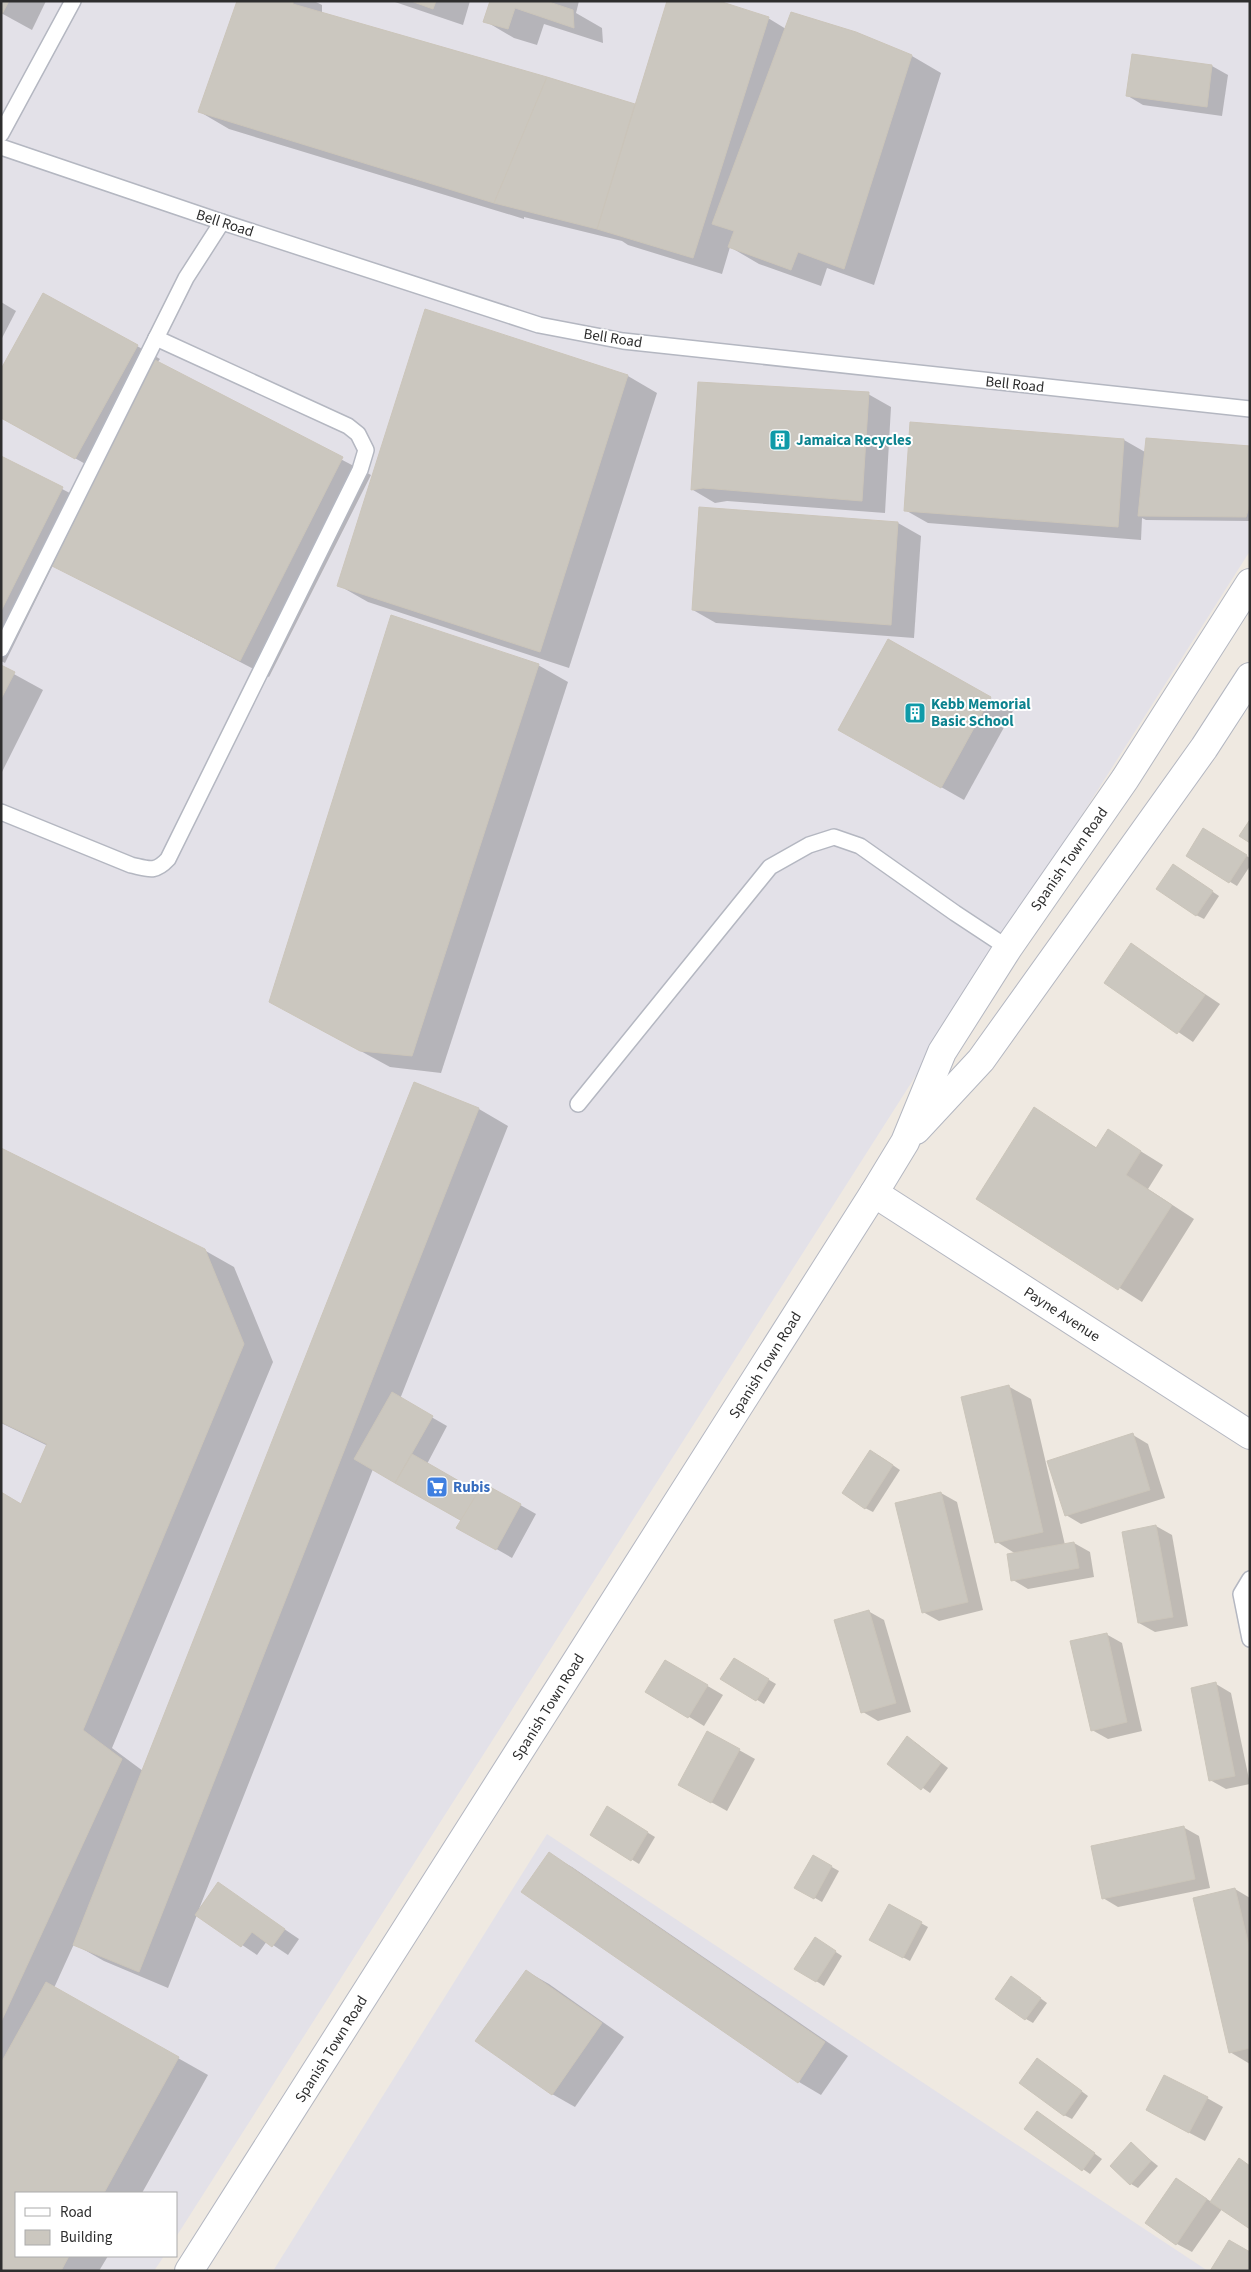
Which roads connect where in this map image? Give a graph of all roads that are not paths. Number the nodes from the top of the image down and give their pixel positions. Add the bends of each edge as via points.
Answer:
1 (73, 1) edge
2 (1, 134) edge
3 (1, 147) edge
4 (222, 222) junction
5 (156, 338) junction
6 (1250, 409) edge
7 (1250, 583) edge
8 (1, 649) edge
9 (1250, 677) edge
10 (1, 812) edge
11 (1008, 948) junction
12 (578, 1104) dead end
13 (905, 1142) junction
14 (874, 1193) junction
15 (1250, 1435) edge
16 (1250, 1579) edge
17 (1250, 1638) edge
18 (189, 2271) edge

1 - 2 lane
3 - 4 lane, Bell Road
4 - 5 lane via 186,278
4 - 6 lane, Bell Road via 539,325 623,341
5 - 8 lane
5 - 10 lane via 348,426 358,434 366,450 360,470 168,859 161,866 152,870 132,865
7 - 11 main road, Spanish Town Road via 1125,779
9 - 13 main road, Spanish Town Road via 1204,748 981,1060
11 - 12 lane via 860,846 834,837 809,845 770,867
11 - 13 main road, Spanish Town Road via 942,1052
13 - 14 main road, Spanish Town Road
14 - 15 main road, Payne Avenue
14 - 18 main road, Spanish Town Road
16 - 17 lane via 1241,1594

